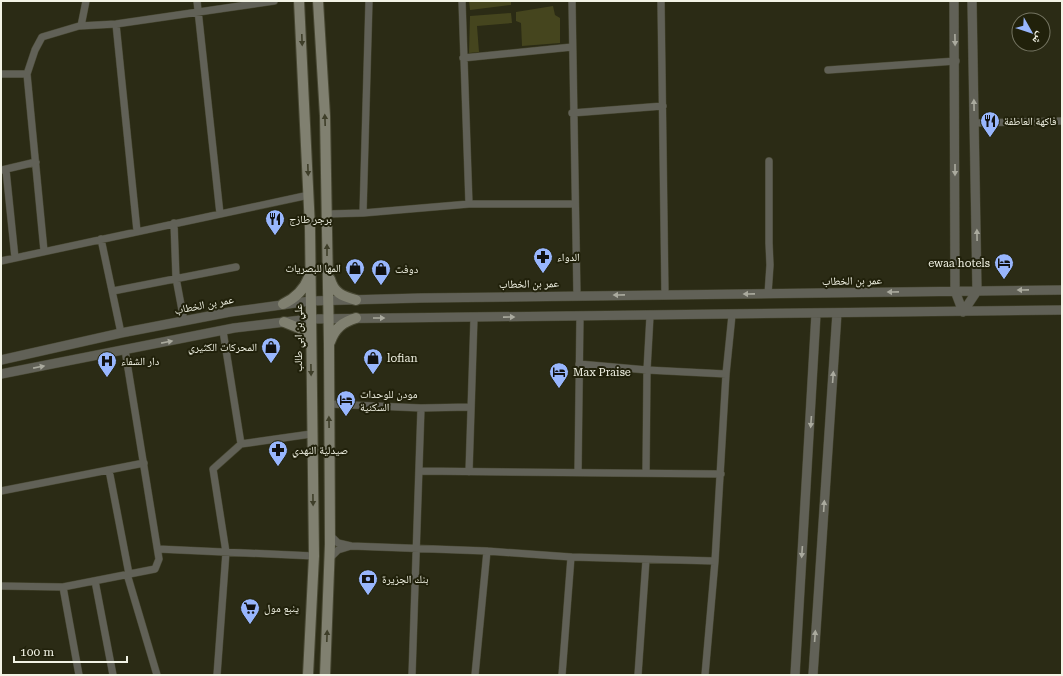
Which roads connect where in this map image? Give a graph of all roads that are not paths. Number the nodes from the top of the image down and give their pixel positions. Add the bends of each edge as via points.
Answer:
1 (86, 1) edge
2 (197, 1) edge
3 (274, 1) edge
4 (299, 1) edge
5 (318, 1) edge
6 (369, 1) edge
7 (462, 1) edge
8 (572, 1) edge
9 (661, 1) edge
10 (954, 1) edge
11 (972, 1) edge
12 (198, 11) junction
13 (116, 24) junction
14 (81, 26) junction
15 (572, 47) junction
16 (463, 58) junction
17 (956, 61) junction
18 (828, 70) dead end
19 (1, 74) edge
20 (27, 74) junction
21 (663, 106) junction
22 (572, 113) junction
23 (1062, 121) edge
24 (974, 123) junction
25 (769, 161) dead end
26 (36, 162) junction
27 (3, 170) edge
28 (309, 195) junction
29 (469, 204) junction
30 (575, 204) junction
31 (220, 214) junction
32 (327, 214) junction
33 (363, 214) junction
34 (174, 223) junction
35 (137, 231) junction
36 (101, 239) junction
37 (44, 251) junction
38 (15, 258) junction
39 (1, 261) edge
40 (236, 267) dead end
41 (310, 273) junction
42 (328, 273) junction
43 (176, 278) junction
44 (1062, 290) edge
45 (978, 291) junction
46 (113, 292) junction
47 (955, 292) junction
48 (768, 294) junction
49 (665, 295) junction
50 (576, 296) junction
51 (328, 300) junction
52 (356, 300) junction
53 (310, 301) junction
54 (283, 304) junction
55 (1062, 310) edge
56 (963, 312) junction
57 (837, 313) junction
58 (816, 314) junction
59 (732, 315) junction
60 (580, 316) junction
61 (650, 316) junction
62 (328, 318) junction
63 (356, 318) junction
64 (474, 318) junction
65 (310, 319) junction
66 (184, 320) junction
67 (284, 322) junction
68 (223, 331) junction
69 (120, 333) junction
70 (310, 345) junction
71 (329, 345) junction
72 (124, 350) junction
73 (1, 360) edge
74 (579, 364) junction
75 (647, 370) junction
76 (1, 374) edge
77 (726, 374) junction
78 (329, 404) junction
79 (470, 407) junction
80 (421, 408) junction
81 (311, 434) junction
82 (241, 444) junction
83 (144, 463) junction
84 (109, 470) junction
85 (419, 471) junction
86 (469, 472) junction
87 (578, 472) junction
88 (646, 473) junction
89 (721, 474) junction
90 (1, 491) edge
91 (330, 535) junction
92 (351, 546) junction
93 (158, 548) junction
94 (417, 548) junction
95 (487, 551) junction
96 (226, 552) junction
97 (314, 556) junction
98 (570, 557) junction
99 (329, 560) junction
100 (646, 560) junction
101 (714, 561) junction
102 (128, 574) junction
103 (95, 581) junction
104 (1, 586) edge
105 (63, 586) junction
106 (79, 675) edge
107 (113, 675) edge
108 (157, 675) edge
109 (218, 675) edge
110 (308, 675) edge
111 (325, 675) edge
112 (412, 675) edge
113 (475, 675) edge
114 (562, 675) edge
115 (638, 675) edge
116 (705, 675) edge
117 (795, 675) edge
118 (812, 675) edge

1 - 14 street
2 - 12 street
3 - 12 street
4 -> 28 main road, علي بن ابي طالب
32 -> 5 main road via 325,116
6 - 33 street
7 - 16 street
8 - 15 street
9 - 21 street
10 -> 17 street
24 -> 11 street
12 - 13 street
12 - 31 street
13 - 14 street
13 - 35 street
14 - 20 street via 42,37
15 - 16 street
15 - 22 street
16 - 29 street
17 - 18 street
17 -> 47 street
19 - 20 street
20 - 26 street
21 - 22 street
21 - 49 street
22 - 30 street
23 - 24 street
45 -> 24 street
25 - 48 street
26 - 27 street
26 - 37 street
27 - 38 street
28 - 31 street
28 - 41 main road, علي بن ابي طالب
29 - 30 street
29 - 33 street
30 - 50 street
31 - 34 street
32 - 33 street
42 -> 32 main road
34 - 35 street
34 - 43 street
35 - 36 street
36 - 37 street
36 - 46 street
37 - 38 street
38 - 39 street
40 - 43 street
41 - 53 main road, علي بن ابي طالب
41 - 54 main road via 301,292
42 - 51 main road
42 - 52 main road via 336,292
43 - 46 street
43 - 66 street
44 -> 45 street, عمر بن الخطاب
45 - 47 street, عمر بن الخطاب
45 - 56 street
46 - 69 street
47 -> 48 street, عمر بن الخطاب
47 - 56 street
48 -> 49 street, عمر بن الخطاب
49 -> 50 street, عمر بن الخطاب
50 - 52 street, عمر بن الخطاب
51 - 52 street, عمر بن الخطاب
51 - 53 street, عمر بن الخطاب
51 - 62 main road
53 - 54 street, عمر بن الخطاب
53 - 65 main road, علي بن ابي طالب
54 - 66 street, عمر بن الخطاب
55 - 56 street
56 - 57 street
57 - 58 street
118 -> 57 street
58 - 59 street
58 -> 117 street
59 - 61 street
59 - 77 street
60 - 61 street
64 -> 60 street
60 - 74 street
61 - 75 street
62 - 63 street
62 - 65 street
62 - 71 main road
63 -> 64 street
63 - 71 main road via 338,327
64 - 79 street
65 - 67 street
65 - 70 main road, علي بن ابي طالب
66 - 69 street, عمر بن الخطاب
67 - 68 street
67 - 70 main road via 301,330
72 -> 68 street
68 - 82 street
69 - 73 street, عمر بن الخطاب
70 -> 81 main road, علي بن ابي طالب
71 - 78 main road
76 -> 72 street
72 - 83 street
74 - 75 street
74 - 87 street
75 - 77 street
75 - 88 street
77 - 89 street
78 - 80 street
91 -> 78 main road
79 - 80 street
79 - 86 street
80 - 85 street
81 - 82 street
81 -> 97 main road, علي بن ابي طالب
82 - 96 street via 213,469
83 - 84 street
83 - 93 street
84 - 90 street
84 - 102 street
85 - 86 street
85 - 94 street
86 - 87 street
87 - 88 street
88 - 89 street
89 - 101 street
91 - 92 street via 338,543
91 - 99 main road
92 - 94 street
92 - 99 street via 338,550
93 - 96 street
93 - 102 street via 160,558 155,569
94 - 95 street
94 - 112 street
95 - 98 street
95 - 113 street
96 - 97 street
96 - 109 street
97 - 110 main road, علي بن ابي طالب
98 - 100 street
98 - 114 street
111 -> 99 main road
100 - 101 street
100 - 115 street
101 - 116 street
102 - 103 street
102 - 108 street
103 - 105 street
103 - 107 street
104 - 105 street
105 - 106 street

